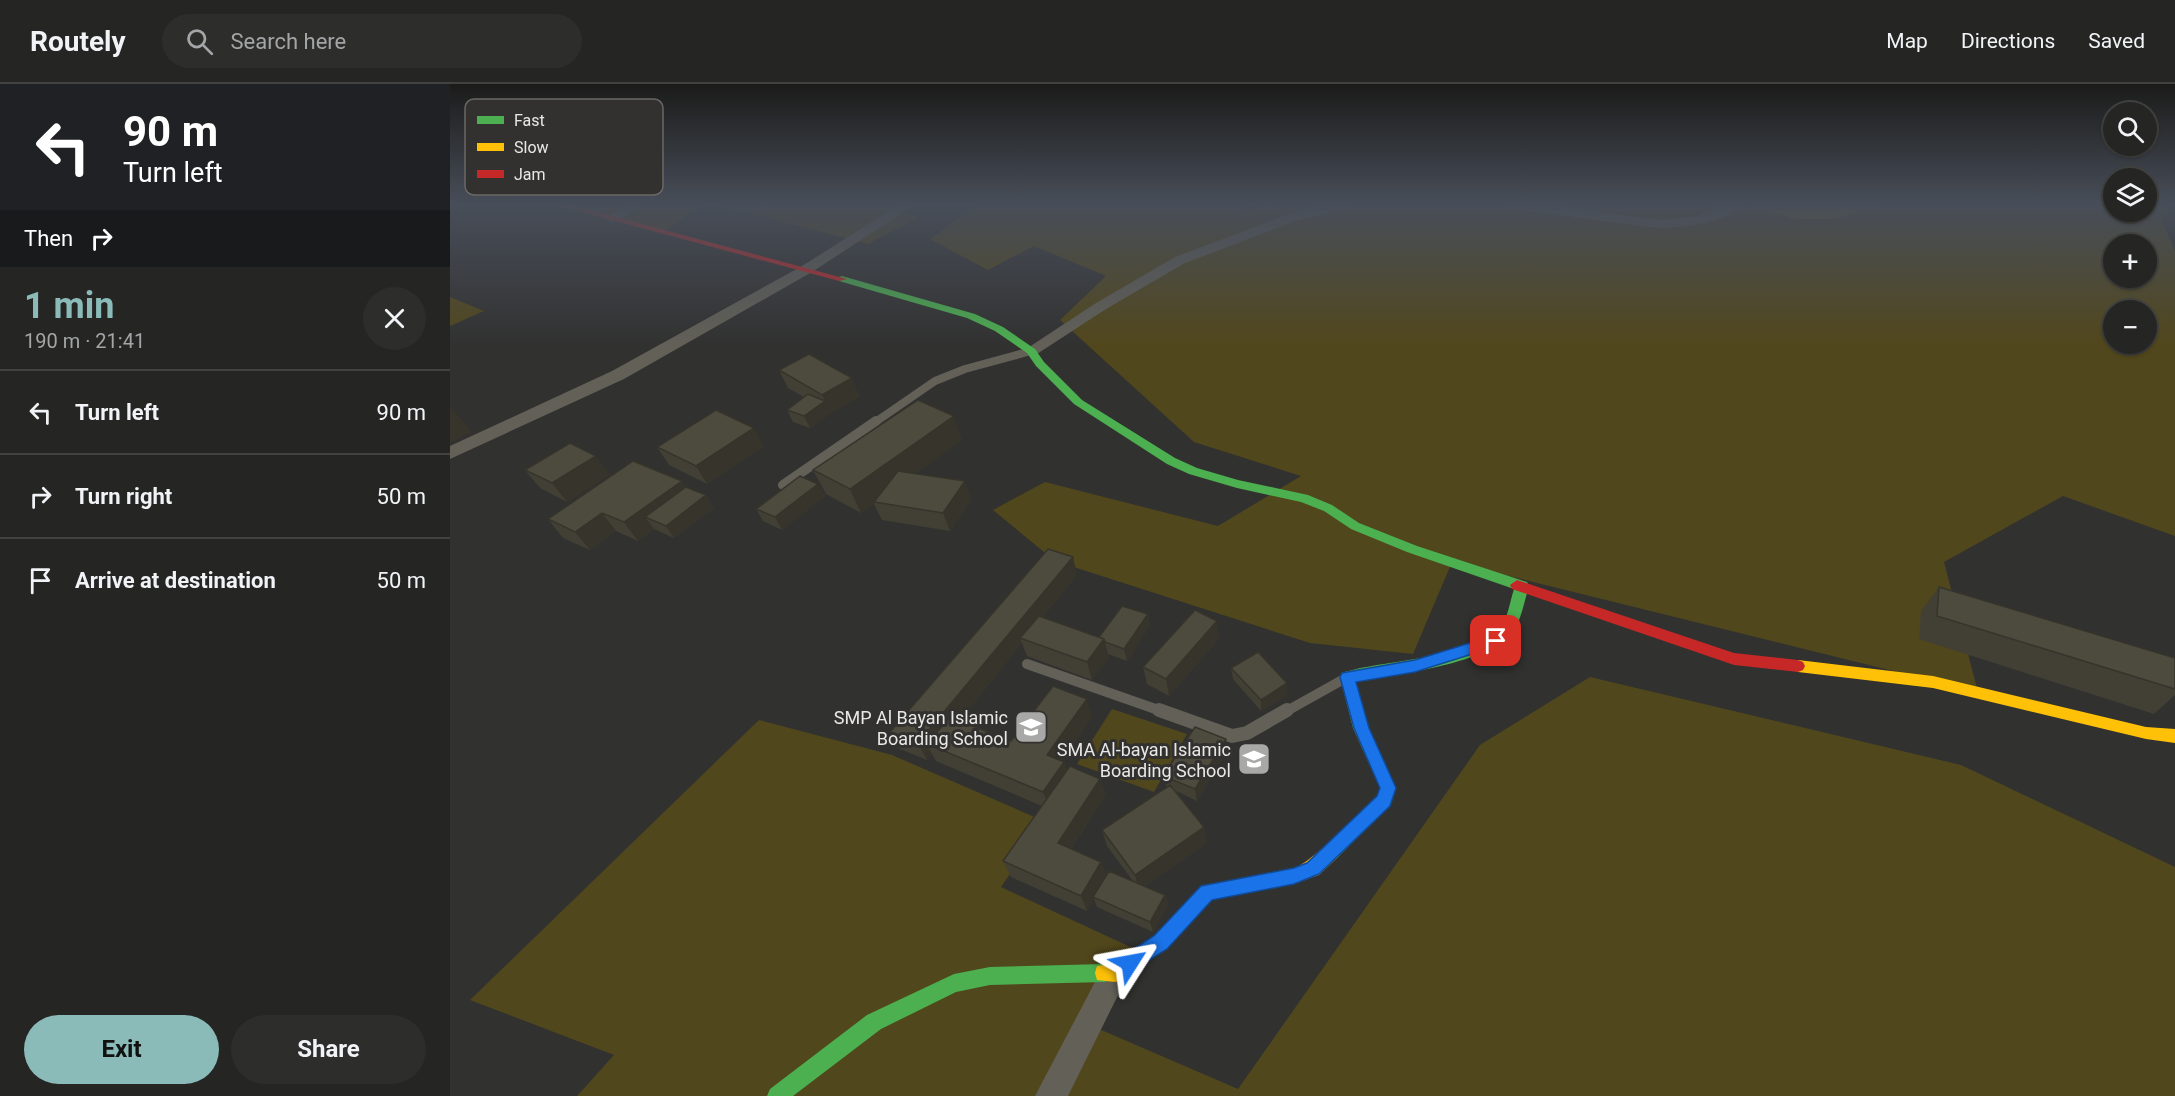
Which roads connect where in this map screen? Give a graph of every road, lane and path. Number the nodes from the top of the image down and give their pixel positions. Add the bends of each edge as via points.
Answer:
1 (739, 251) edge
2 (835, 251) edge
3 (1203, 251) edge
4 (807, 269) junction
5 (1031, 351) junction
6 (450, 453) edge
7 (783, 485) dead end
8 (1522, 586) junction
9 (1027, 664) dead end
10 (1347, 677) junction
11 (2175, 736) edge
12 (1115, 973) junction
13 (777, 1096) edge
14 (1052, 1096) edge

1 - 4 street
2 - 4 street
3 - 5 street via 1180,260
4 - 5 street via 970,316
4 - 6 street via 618,375
5 - 7 lane via 935,381
5 - 8 street via 1078,402 1171,461 1237,484 1304,498 1355,526
8 - 10 street via 1506,631 1496,641 1415,666
8 - 11 street via 1734,659 1933,682 2146,733
9 - 10 lane via 1232,736 1248,734
10 - 12 street via 1361,728 1388,788 1384,801 1313,869 1208,892 1160,942
12 - 13 street via 990,976 954,983 874,1022
12 - 14 street

